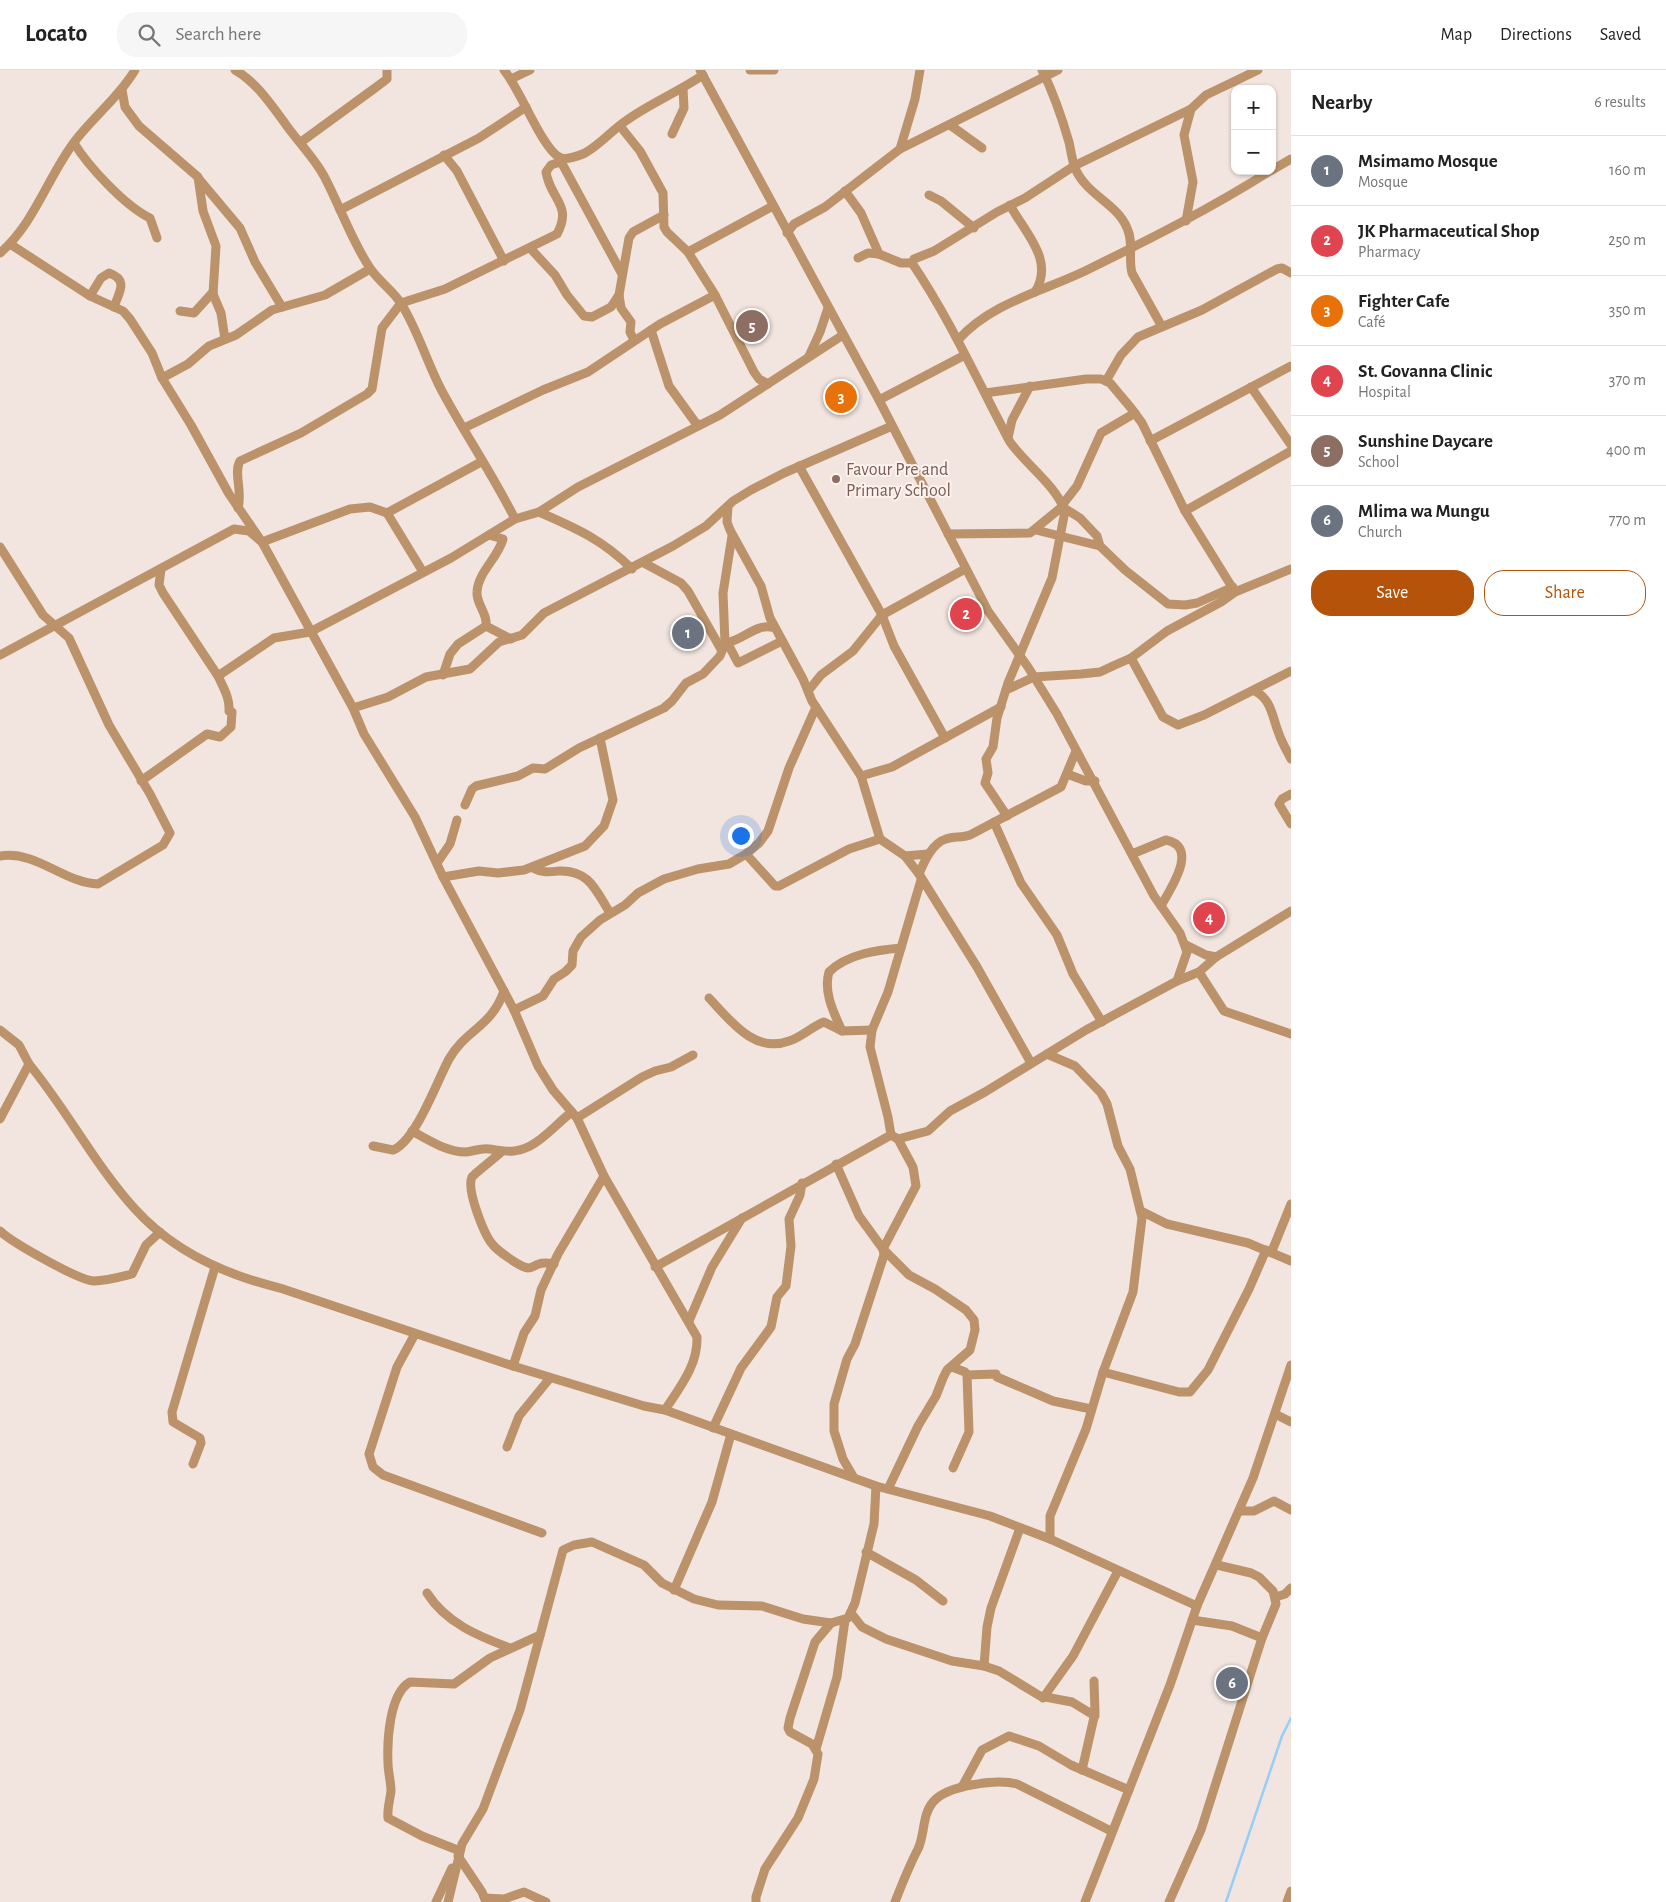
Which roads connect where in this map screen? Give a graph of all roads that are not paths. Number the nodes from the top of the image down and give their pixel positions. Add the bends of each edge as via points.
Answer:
1 (135, 70) edge
2 (388, 70) edge
3 (504, 70) edge
4 (530, 70) edge
5 (750, 70) edge
6 (774, 70) edge
7 (920, 70) edge
8 (1058, 70) edge
9 (1258, 70) edge
10 (238, 71) edge
11 (702, 73) edge
12 (1044, 73) edge
13 (511, 79) junction
14 (683, 88) junction
15 (122, 90) junction
16 (526, 108) junction
17 (1191, 109) junction
18 (950, 125) junction
19 (620, 126) junction
20 (672, 134) dead end
21 (301, 142) junction
22 (74, 143) junction
23 (982, 148) dead end
24 (900, 149) junction
25 (444, 155) junction
26 (1291, 159) edge
27 (559, 160) junction
28 (1074, 166) junction
29 (1276, 167) edge
30 (1263, 175) edge
31 (198, 177) junction
32 (845, 190) junction
33 (929, 195) dead end
34 (1010, 205) junction
35 (773, 206) junction
36 (340, 210) junction
37 (664, 215) junction
38 (1186, 221) junction
39 (974, 228) junction
40 (788, 233) junction
41 (156, 238) dead end
42 (10, 244) junction
43 (530, 248) junction
44 (1131, 249) junction
45 (0, 252) edge
46 (688, 252) junction
47 (879, 254) junction
48 (858, 258) dead end
49 (504, 261) junction
50 (912, 263) junction
51 (370, 269) junction
52 (622, 274) junction
53 (1291, 274) edge
54 (213, 292) junction
55 (1034, 292) junction
56 (619, 295) junction
57 (715, 295) junction
58 (90, 296) junction
59 (400, 303) junction
60 (114, 307) junction
61 (282, 307) junction
62 (828, 308) junction
63 (180, 311) dead end
64 (1161, 325) junction
65 (651, 330) junction
66 (843, 335) junction
67 (225, 339) junction
68 (634, 340) junction
69 (958, 340) junction
70 (965, 355) junction
71 (808, 356) junction
72 (1291, 366) edge
73 (162, 378) junction
74 (1106, 381) junction
75 (768, 384) junction
76 (1030, 386) junction
77 (1251, 387) junction
78 (984, 393) junction
79 (879, 400) junction
80 (1135, 413) junction
81 (700, 425) junction
82 (892, 426) junction
83 (464, 428) junction
84 (1008, 438) junction
85 (1150, 441) junction
86 (1291, 446) edge
87 (1291, 450) edge
88 (481, 462) junction
89 (799, 466) junction
90 (728, 506) junction
91 (1063, 506) junction
92 (239, 510) junction
93 (1186, 511) junction
94 (539, 512) junction
95 (387, 513) junction
96 (515, 519) junction
97 (234, 529) junction
98 (1036, 530) junction
99 (948, 534) junction
100 (732, 535) junction
101 (489, 536) junction
102 (1059, 536) junction
103 (262, 542) junction
104 (0, 546) edge
105 (1100, 546) junction
106 (644, 563) junction
107 (161, 569) junction
108 (632, 569) junction
109 (965, 569) junction
110 (1291, 569) edge
111 (422, 572) junction
112 (144, 578) junction
113 (159, 585) junction
114 (1234, 589) junction
115 (882, 615) junction
116 (53, 626) junction
117 (486, 626) junction
118 (775, 628) junction
119 (310, 632) junction
120 (511, 639) junction
121 (782, 641) junction
122 (725, 645) junction
123 (0, 655) edge
124 (1020, 657) junction
125 (1131, 658) junction
126 (1291, 671) edge
127 (443, 675) junction
128 (218, 676) junction
129 (1034, 677) junction
130 (1006, 690) junction
131 (808, 691) junction
132 (1255, 691) junction
133 (816, 707) junction
134 (1001, 707) junction
135 (353, 708) junction
136 (600, 738) junction
137 (945, 738) junction
138 (1076, 751) junction
139 (1291, 759) edge
140 (1067, 774) junction
141 (861, 776) junction
142 (141, 781) junction
143 (1095, 781) junction
144 (1291, 794) edge
145 (465, 805) dead end
146 (1007, 816) junction
147 (457, 820) dead end
148 (994, 822) junction
149 (1291, 824) edge
150 (880, 839) junction
151 (746, 854) junction
152 (928, 854) junction
153 (1132, 854) junction
154 (0, 856) edge
155 (904, 856) junction
156 (437, 863) junction
157 (533, 868) junction
158 (443, 876) junction
159 (920, 877) junction
160 (1161, 906) junction
161 (1291, 911) edge
162 (610, 913) junction
163 (1186, 945) junction
164 (901, 948) junction
165 (1216, 957) junction
166 (1199, 972) junction
167 (1177, 981) junction
168 (504, 991) junction
169 (709, 998) dead end
170 (514, 1010) junction
171 (1102, 1022) junction
172 (0, 1030) edge
173 (872, 1030) junction
174 (842, 1031) junction
175 (1291, 1034) edge
176 (1047, 1054) junction
177 (693, 1055) dead end
178 (1030, 1063) junction
179 (29, 1064) junction
180 (574, 1115) junction
181 (0, 1119) edge
182 (412, 1131) junction
183 (894, 1137) junction
184 (373, 1146) dead end
185 (501, 1152) junction
186 (836, 1164) junction
187 (604, 1176) junction
188 (802, 1183) junction
189 (1291, 1204) edge
190 (1141, 1211) junction
191 (742, 1218) junction
192 (0, 1231) edge
193 (160, 1232) junction
194 (883, 1249) junction
195 (1269, 1251) junction
196 (1291, 1261) edge
197 (554, 1264) junction
198 (215, 1267) junction
199 (655, 1267) junction
200 (689, 1321) junction
201 (415, 1334) junction
202 (1291, 1365) edge
203 (513, 1366) junction
204 (952, 1366) junction
205 (1103, 1372) junction
206 (967, 1375) junction
207 (550, 1378) junction
208 (1091, 1409) junction
209 (665, 1410) junction
210 (1275, 1414) junction
211 (1291, 1422) edge
212 (713, 1428) junction
213 (731, 1434) junction
214 (507, 1446) dead end
215 (193, 1464) dead end
216 (953, 1468) dead end
217 (854, 1478) junction
218 (876, 1486) junction
219 (888, 1489) junction
220 (1291, 1510) edge
221 (1240, 1511) junction
222 (1049, 1520) junction
223 (1020, 1528) junction
224 (542, 1533) dead end
225 (1034, 1533) junction
226 (1050, 1538) junction
227 (866, 1552) junction
228 (1217, 1566) junction
229 (1118, 1570) junction
230 (1291, 1588) edge
231 (674, 1590) junction
232 (427, 1592) dead end
233 (1276, 1597) junction
234 (942, 1601) dead end
235 (1197, 1606) junction
236 (848, 1617) junction
237 (1192, 1620) junction
238 (831, 1623) junction
239 (540, 1635) junction
240 (1262, 1638) junction
241 (510, 1648) junction
242 (984, 1666) junction
243 (1094, 1681) dead end
244 (1043, 1698) junction
245 (1094, 1716) junction
246 (816, 1749) junction
247 (1082, 1770) junction
248 (962, 1788) junction
249 (1129, 1790) junction
250 (1111, 1831) junction
251 (458, 1857) junction
252 (1291, 1891) edge
253 (485, 1900) edge
254 (436, 1902) edge
255 (448, 1902) edge
256 (546, 1902) edge
257 (756, 1902) edge
258 (895, 1902) edge
259 (1085, 1902) edge
260 (1169, 1902) edge
261 (1287, 1902) edge

1 - 15 street
2 - 21 street via 387,79
3 - 13 street
4 - 13 street
5 - 6 street
7 - 24 street
8 - 12 street
9 - 17 street via 1206,95
10 - 21 street via 270,102
11 - 14 street
11 - 35 street
12 - 18 street
12 - 28 street
13 - 16 street
14 - 19 street
14 - 20 street via 684,108
15 - 22 street
15 - 31 street via 125,107 139,126
16 - 25 street via 479,138
16 - 27 street
17 - 28 street
17 - 38 street via 1184,135 1193,182
18 - 23 street
18 - 24 street
19 - 27 street via 583,154
19 - 37 street via 640,151 663,193
21 - 36 street via 324,176
22 - 41 street via 109,186 132,208 150,218
22 - 42 street
24 - 32 street
25 - 36 street
25 - 49 street via 457,171
26 - 29 street
27 - 43 street via 546,172 564,219 557,234
27 - 52 street
28 - 34 street
28 - 44 street via 1089,191 1121,218 1130,236
30 - 38 street
31 - 54 street via 204,211 216,246
31 - 61 street via 240,228 255,262
32 - 40 street via 819,211 794,224
32 - 47 street via 861,213
33 - 39 street
34 - 39 street
34 - 55 street via 1043,265 1042,278
35 - 40 street
35 - 46 street
36 - 51 street
37 - 46 street via 667,232
37 - 52 street via 633,232
38 - 44 street
39 - 50 street via 914,259
40 - 62 street
42 - 45 street
42 - 58 street
43 - 49 street
43 - 56 street via 555,275 584,316 592,317 611,307
44 - 55 street
44 - 64 street via 1132,273
46 - 57 street
47 - 48 street via 868,253
47 - 50 street via 901,263
49 - 59 street via 445,289
50 - 69 street
51 - 59 street
51 - 61 street via 325,294
52 - 56 street
53 - 64 street via 1277,268 1202,310
54 - 63 street via 194,312
54 - 67 street via 221,312
55 - 69 street via 981,319
56 - 68 street via 621,308 631,322 630,332
57 - 65 street
57 - 75 street via 754,372
58 - 60 street
58 - 60 street via 103,276 114,275 121,280 122,286
59 - 83 street via 420,338 428,364
59 - 92 street via 382,328 372,389 301,432 240,460 237,466 241,493
60 - 73 street via 130,319 152,353
61 - 67 street
62 - 66 street
62 - 71 street
64 - 74 street via 1138,337 1129,346
65 - 68 street
65 - 81 street via 669,386
66 - 71 street
66 - 79 street
67 - 73 street
68 - 83 street via 588,372
69 - 70 street
70 - 78 street
70 - 79 street
71 - 75 street
72 - 77 street
73 - 92 street
74 - 76 street via 1086,379
74 - 80 street
75 - 81 street
76 - 78 street
76 - 84 street via 1012,420
77 - 85 street
77 - 86 street
78 - 84 street
79 - 82 street
80 - 85 street
80 - 91 street via 1101,433 1077,486
81 - 94 street via 578,487
82 - 89 street
82 - 99 street
83 - 88 street
84 - 91 street
85 - 93 street
87 - 93 street
88 - 95 street
88 - 96 street
89 - 90 street via 751,490
89 - 115 street
90 - 100 street via 727,522
90 - 106 street via 706,526
91 - 98 street
91 - 102 street via 1065,514
91 - 105 street via 1097,536
92 - 97 street
92 - 103 street
93 - 114 street
94 - 96 street
94 - 108 street via 594,537
95 - 103 street via 370,506 350,509
95 - 111 street
96 - 101 street
97 - 103 street via 249,531
97 - 107 street
98 - 99 street via 1023,534
98 - 102 street
99 - 109 street
100 - 118 street via 761,586
100 - 122 street via 723,593
101 - 111 street
101 - 117 street via 503,539 477,591
102 - 105 street
102 - 124 street via 1052,578
103 - 119 street
104 - 116 street
105 - 114 street via 1168,604 1197,603
106 - 108 street
106 - 122 street via 681,582
107 - 112 street
107 - 113 street
108 - 120 street via 550,609 522,635
109 - 115 street
109 - 124 street via 988,611
110 - 114 street
111 - 119 street
112 - 113 street
112 - 116 street
113 - 128 street
114 - 125 street via 1222,602 1167,631
115 - 131 street via 853,652 821,675
115 - 137 street via 894,646
116 - 123 street
116 - 142 street via 69,638 109,726
117 - 120 street
117 - 127 street via 458,644 450,654
118 - 121 street
118 - 122 street via 759,627
119 - 128 street via 274,638
119 - 135 street
120 - 127 street via 499,642 470,669
121 - 122 street via 738,663
121 - 131 street
122 - 136 street via 714,664 686,683 664,708
124 - 129 street
124 - 130 street
125 - 129 street via 1100,672
125 - 132 street via 1159,712 1172,723 1182,725
126 - 132 street
127 - 135 street via 426,677 388,697
128 - 142 street via 232,712 231,727 220,737 207,734
129 - 130 street
129 - 138 street
130 - 134 street
131 - 133 street
132 - 139 street via 1268,702
133 - 141 street
133 - 151 street via 789,768 768,830
134 - 137 street
134 - 146 street via 994,728 992,751 986,759 988,773 985,783
135 - 156 street via 364,734 415,817
136 - 145 street via 545,769 533,768 518,776 476,786
136 - 157 street via 613,800 604,826 585,846
137 - 141 street via 892,767
138 - 140 street
138 - 143 street
140 - 143 street via 1086,782
140 - 146 street via 1061,787
141 - 150 street
142 - 154 street via 164,819 169,838 163,845 101,883 88,882 34,860
143 - 153 street
144 - 149 street via 1279,804
146 - 148 street
147 - 156 street via 452,840
148 - 152 street via 962,838 947,838
148 - 171 street via 1022,883 1057,935 1073,974
150 - 151 street via 849,849 779,886 775,886
150 - 155 street
151 - 162 street via 729,864 698,869 649,885 626,905
152 - 155 street
152 - 159 street
153 - 160 street
153 - 160 street via 1166,840 1173,842 1182,853 1179,871
155 - 159 street
156 - 158 street
157 - 158 street via 517,872 479,871
157 - 162 street via 542,872 571,871 584,876
158 - 168 street
159 - 164 street
159 - 178 street via 959,935
160 - 163 street
161 - 165 street
162 - 170 street via 576,943 572,964 554,979 543,996
163 - 165 street
163 - 167 street via 1186,960
164 - 173 street
164 - 174 street via 864,954 829,972 827,984
165 - 166 street
166 - 167 street
166 - 175 street via 1224,1011
167 - 171 street
168 - 170 street
168 - 182 street via 494,1014 461,1043 451,1057
169 - 174 street via 745,1035 760,1043 785,1043 824,1022
170 - 180 street via 547,1081
171 - 176 street
172 - 179 street via 19,1045
173 - 174 street
173 - 183 street via 871,1059
176 - 178 street
176 - 190 street via 1075,1066 1101,1093 1118,1146 1130,1169
177 - 180 street via 642,1077
178 - 183 street via 950,1111 928,1131
179 - 181 street
179 - 193 street via 136,1210
180 - 185 street via 551,1128 531,1146 510,1153
180 - 187 street
182 - 184 street via 398,1148 388,1150
182 - 185 street via 458,1151 486,1148
183 - 186 street
183 - 194 street via 913,1167 916,1186
185 - 197 street via 474,1174 471,1182 472,1197 488,1238 503,1254 525,1266
186 - 188 street
186 - 194 street via 859,1216
187 - 197 street
187 - 199 street
188 - 191 street
188 - 212 street via 789,1219 791,1246 786,1286 777,1296 771,1327 742,1368
189 - 195 street
190 - 195 street via 1167,1224 1221,1235
190 - 205 street via 1142,1227 1133,1292
191 - 199 street
191 - 200 street via 712,1267
192 - 193 street via 28,1251 93,1281 132,1274 146,1245
193 - 198 street
194 - 204 street via 909,1275 972,1316 974,1342 963,1358
194 - 217 street via 880,1271 834,1404 836,1436
195 - 196 street
195 - 205 street via 1208,1370 1190,1392
197 - 203 street
198 - 201 street
198 - 215 street via 172,1412 173,1422 200,1438
199 - 200 street
200 - 209 street via 697,1337 695,1356 687,1377
201 - 203 street
201 - 224 street via 397,1367 386,1398 369,1454 373,1467 383,1475
202 - 210 street
203 - 207 street
204 - 206 street
204 - 219 street
205 - 208 street
206 - 208 street via 996,1374 1053,1401
206 - 216 street via 969,1432
207 - 209 street
207 - 214 street via 519,1416
208 - 222 street
209 - 212 street
210 - 211 street
210 - 221 street
212 - 213 street
213 - 217 street
213 - 231 street via 712,1502
217 - 218 street
218 - 219 street
218 - 227 street via 874,1524
219 - 223 street via 980,1513
220 - 221 street via 1274,1501 1254,1511
221 - 228 street
222 - 225 street
222 - 226 street
223 - 225 street
223 - 242 street via 991,1608
225 - 226 street
226 - 229 street
227 - 234 street via 916,1580
227 - 236 street
228 - 233 street via 1260,1577
228 - 235 street
229 - 235 street
229 - 244 street via 1073,1656
230 - 233 street
231 - 238 street via 718,1605 756,1605 803,1619
231 - 239 street via 655,1578 644,1565 600,1545 592,1542 574,1546 563,1550
232 - 241 street via 459,1625 477,1636
233 - 240 street via 1275,1608
235 - 237 street
236 - 238 street
236 - 242 street via 886,1639 952,1661
236 - 246 street via 837,1677
237 - 240 street via 1232,1626
237 - 249 street
238 - 246 street via 815,1642 788,1728
239 - 241 street
239 - 251 street via 520,1710 482,1810
240 - 260 street via 1200,1830
241 - 251 street via 454,1684 407,1684 390,1720 388,1818
242 - 244 street via 1008,1675
243 - 245 street
244 - 245 street via 1072,1702
245 - 247 street
246 - 257 street via 819,1759 814,1779 798,1818 765,1869
247 - 248 street via 1039,1746 1009,1736 982,1750
247 - 249 street
248 - 250 street via 1004,1782 1017,1784
248 - 258 street via 942,1795 928,1809 918,1848
249 - 250 street
250 - 259 street
251 - 253 street
251 - 254 street
251 - 255 street
252 - 261 street
253 - 256 street via 504,1899 524,1892

